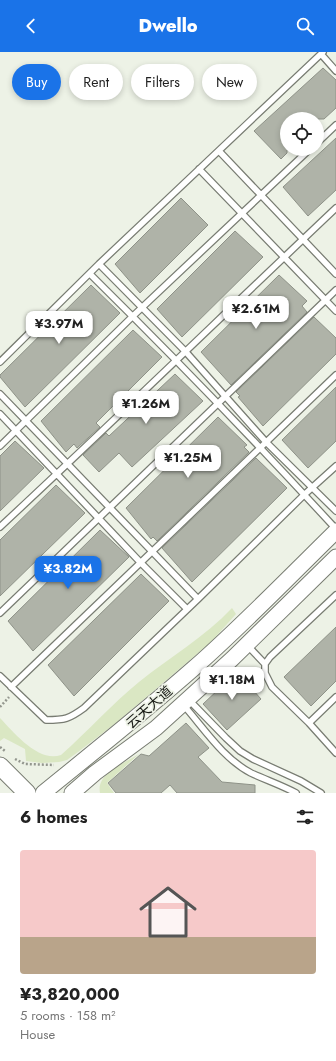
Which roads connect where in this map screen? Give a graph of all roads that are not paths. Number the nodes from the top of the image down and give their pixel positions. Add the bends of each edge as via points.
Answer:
1 (322, 53) edge
2 (336, 71) edge
3 (336, 125) edge
4 (324, 136) edge
5 (219, 151) junction
6 (302, 156) edge
7 (199, 170) junction
8 (260, 195) junction
9 (336, 208) edge
10 (241, 213) junction
11 (303, 239) junction
12 (284, 257) junction
13 (99, 264) junction
14 (90, 274) junction
15 (336, 274) edge
16 (336, 290) edge
17 (325, 300) junction
18 (142, 308) junction
19 (336, 311) edge
20 (133, 316) junction
21 (185, 351) junction
22 (176, 360) junction
23 (0, 362) edge
24 (336, 375) edge
25 (0, 394) edge
26 (224, 396) junction
27 (218, 403) junction
28 (0, 414) edge
29 (26, 421) junction
30 (16, 431) junction
31 (266, 442) junction
32 (0, 446) edge
33 (259, 448) junction
34 (68, 464) junction
35 (336, 466) edge
36 (57, 474) junction
37 (313, 487) junction
38 (305, 494) junction
39 (109, 508) junction
40 (336, 511) edge
41 (99, 517) junction
42 (0, 527) edge
43 (336, 530) edge
44 (151, 552) junction
45 (336, 557) edge
46 (140, 562) junction
47 (336, 595) edge
48 (198, 599) junction
49 (187, 609) junction
50 (0, 613) edge
51 (247, 645) junction
52 (265, 664) junction
53 (0, 676) edge
54 (13, 689) junction
55 (336, 697) edge
56 (185, 702) junction
57 (308, 723) junction
58 (336, 753) edge
59 (7, 759) edge
60 (0, 776) edge
61 (16, 793) edge
62 (27, 793) edge
63 (42, 793) edge
64 (72, 793) edge
65 (296, 793) edge
66 (321, 793) edge

1 - 2 lane
1 - 5 lane
3 - 4 lane
5 - 7 lane
5 - 8 lane
6 - 8 lane
7 - 10 lane
7 - 13 lane
8 - 10 lane
8 - 11 lane
9 - 11 lane
10 - 12 lane
10 - 18 lane
11 - 12 lane
11 - 15 lane
12 - 17 lane
12 - 21 lane
13 - 14 lane
13 - 18 lane
14 - 20 lane
14 - 23 lane
16 - 17 lane
17 - 19 lane
17 - 26 lane
18 - 20 lane
18 - 21 lane
20 - 22 lane
20 - 29 lane
21 - 22 lane
21 - 26 lane
22 - 27 lane
22 - 34 lane
24 - 31 lane
25 - 29 lane
26 - 27 lane
26 - 31 lane
27 - 33 lane
27 - 39 lane
28 - 30 lane
29 - 30 lane
29 - 34 lane
30 - 32 lane
30 - 36 lane
31 - 33 lane
31 - 37 lane
33 - 38 lane
33 - 44 lane
34 - 36 lane
34 - 39 lane
35 - 37 lane
36 - 41 lane
36 - 42 lane
37 - 38 lane
37 - 40 lane
38 - 43 lane
38 - 48 lane
39 - 41 lane
39 - 44 lane
41 - 46 lane
41 - 50 lane
43 - 63 main road, 云天大道 via 232,634 122,731
44 - 46 lane
44 - 48 lane
45 - 51 main road, 云天大道
46 - 49 lane
46 - 54 lane
47 - 52 lane
48 - 49 lane
49 - 54 lane via 71,718 46,720
51 - 52 lane
51 - 56 main road, 云天大道
52 - 57 lane via 265,673 272,687
53 - 54 lane
55 - 57 lane
56 - 64 main road, 云天大道 via 156,728
56 - 65 lane via 186,708 216,745 236,762 250,773
56 - 66 lane via 192,702 240,751 302,780
57 - 58 lane
59 - 62 main road
60 - 61 main road

